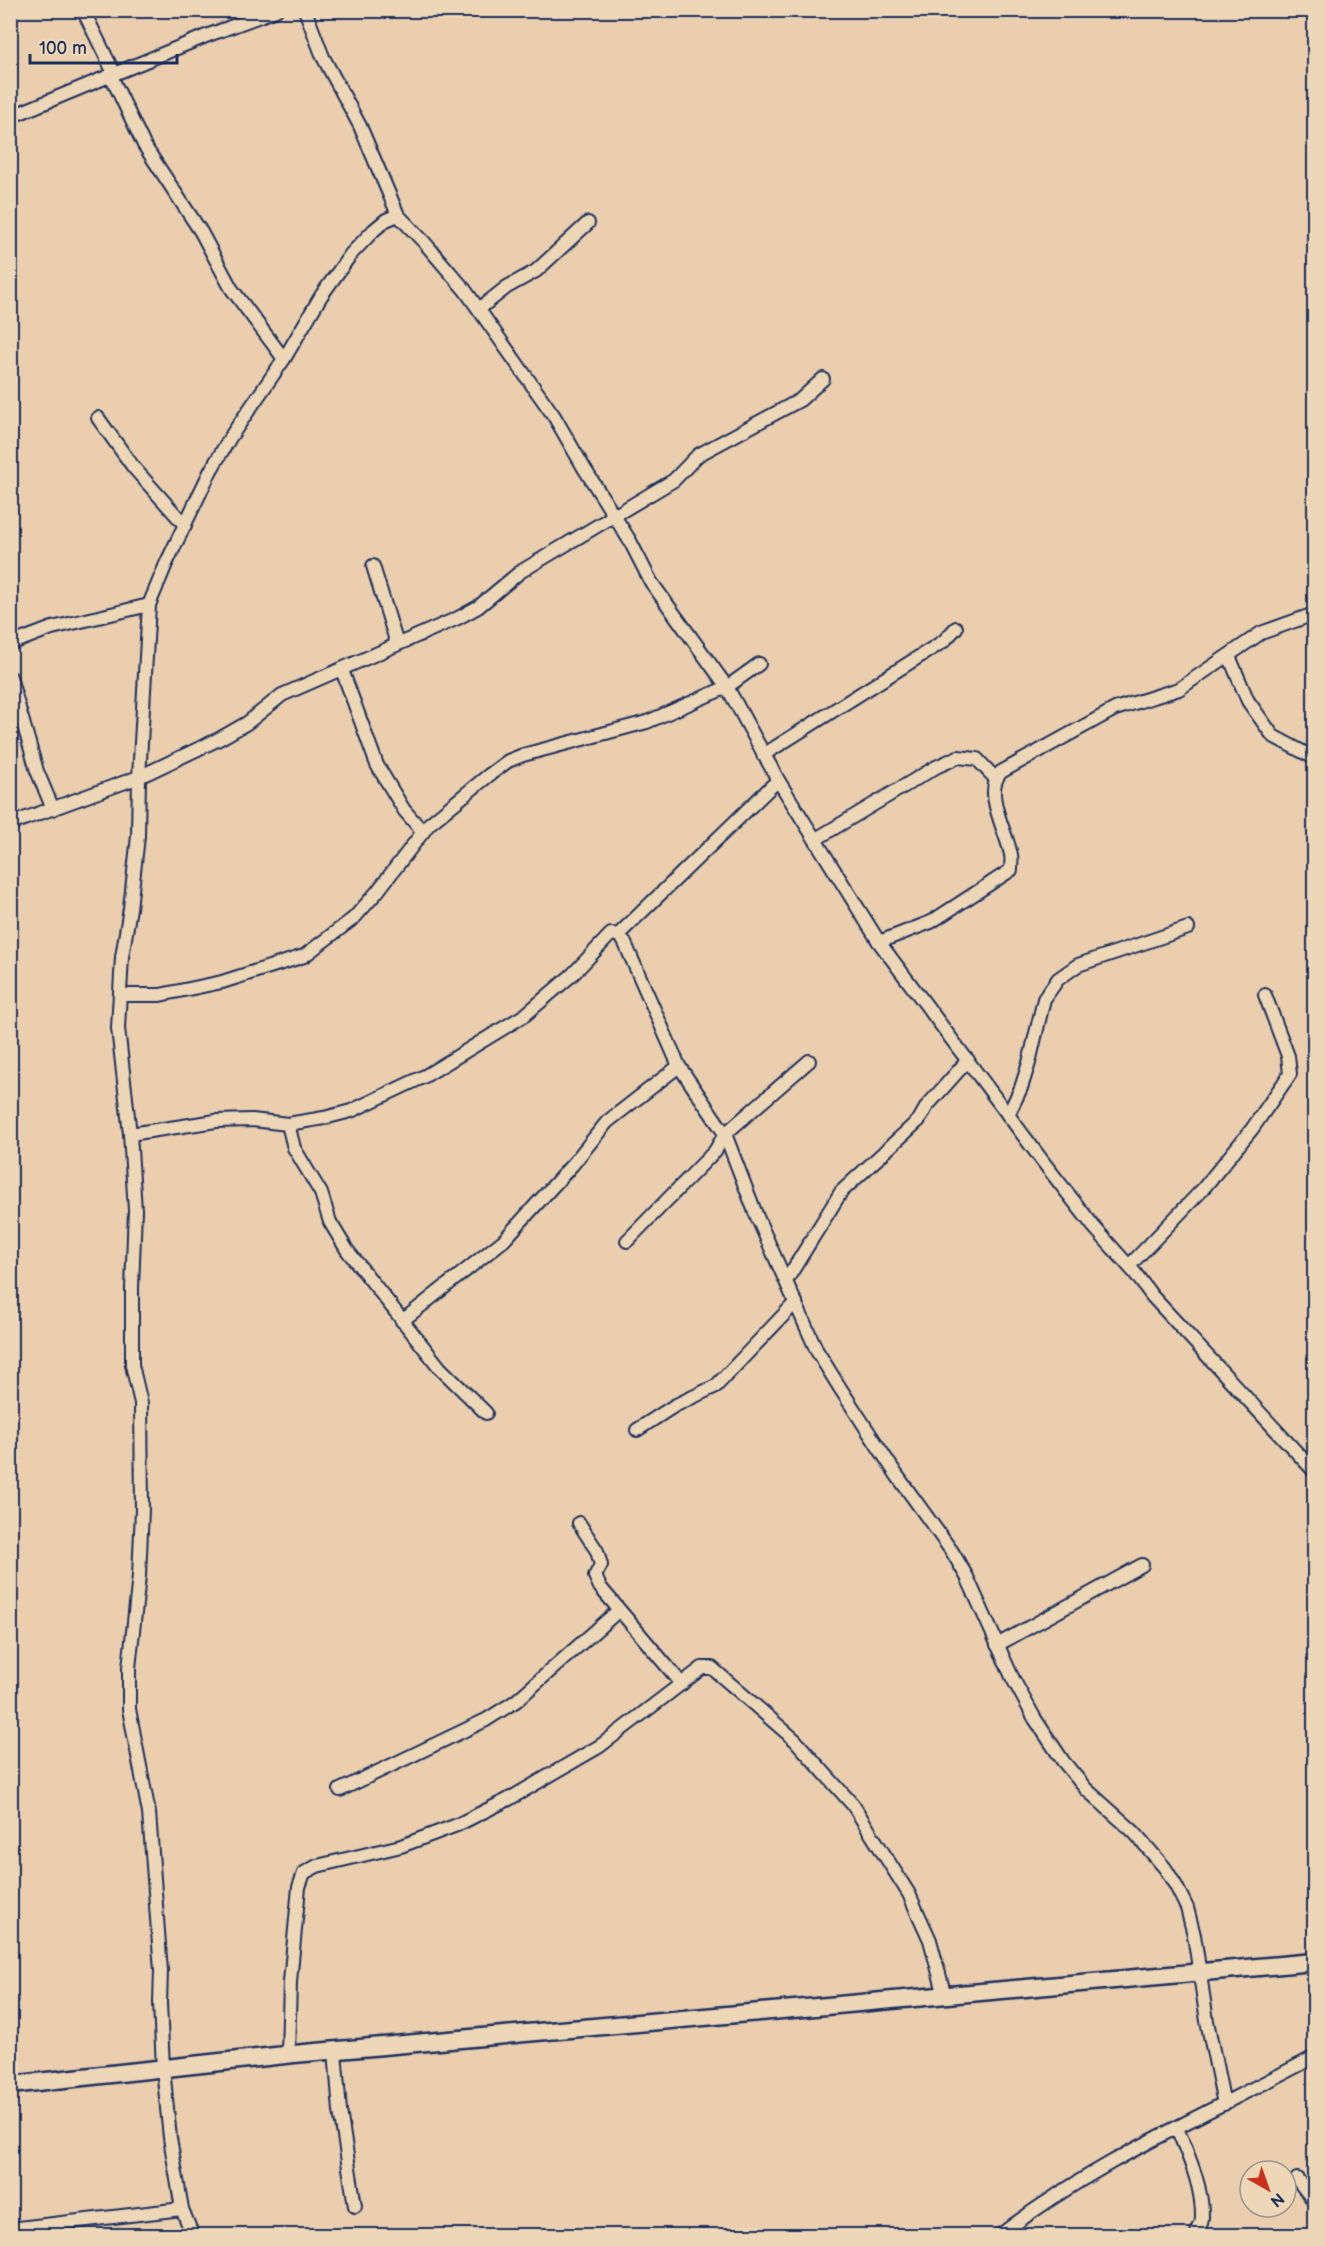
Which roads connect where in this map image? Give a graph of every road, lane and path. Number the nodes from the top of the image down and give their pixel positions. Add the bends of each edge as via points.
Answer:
1 (83, 10) edge
2 (276, 10) edge
3 (305, 10) edge
4 (111, 76) junction
5 (10, 117) edge
6 (398, 215) junction
7 (588, 223) dead end
8 (479, 309) junction
9 (284, 359) junction
10 (823, 379) dead end
11 (98, 418) dead end
12 (614, 516) junction
13 (185, 525) junction
14 (373, 566) dead end
15 (149, 605) junction
16 (1314, 615) edge
17 (956, 628) dead end
18 (10, 644) edge
19 (397, 644) junction
20 (1229, 656) junction
21 (759, 664) dead end
22 (342, 670) junction
23 (10, 677) edge
24 (727, 687) junction
25 (763, 755) junction
26 (1314, 758) edge
27 (139, 777) junction
28 (995, 778) junction
29 (778, 780) junction
30 (53, 809) junction
31 (10, 824) edge
32 (423, 832) junction
33 (816, 839) junction
34 (1188, 928) dead end
35 (618, 935) junction
36 (879, 942) junction
37 (1265, 994) dead end
38 (120, 995) junction
39 (968, 1060) junction
40 (809, 1061) dead end
41 (680, 1066) junction
42 (1008, 1115) junction
43 (288, 1124) junction
44 (130, 1134) junction
45 (725, 1134) junction
46 (627, 1240) dead end
47 (1129, 1266) junction
48 (786, 1281) junction
49 (796, 1302) junction
50 (402, 1321) junction
51 (486, 1413) dead end
52 (637, 1430) dead end
53 (1314, 1471) edge
54 (579, 1523) dead end
55 (1142, 1565) dead end
56 (619, 1610) junction
57 (997, 1645) junction
58 (682, 1684) junction
59 (340, 1790) dead end
60 (1314, 1962) edge
61 (1201, 1971) junction
62 (945, 1996) junction
63 (335, 2050) junction
64 (288, 2055) junction
65 (1314, 2057) edge
66 (163, 2068) junction
67 (10, 2085) edge
68 (1224, 2104) junction
69 (1177, 2127) junction
70 (1298, 2180) edge
71 (1314, 2201) edge
72 (355, 2206) dead end
73 (182, 2209) junction
74 (10, 2229) edge
75 (193, 2235) edge
76 (999, 2235) edge
77 (1196, 2235) edge

1 - 4 street via 113,71
2 - 4 street
3 - 6 street via 323,57 360,126
4 - 5 street
4 - 9 street via 144,145 201,232 231,288
6 - 8 street
6 - 9 street via 374,230 351,254
7 - 8 street via 536,271
8 - 12 street via 554,416
9 - 13 street via 231,436
10 - 12 street via 800,400 698,455 674,480
11 - 13 street via 134,468
12 - 19 street via 520,572 478,608
12 - 24 street via 651,582
13 - 15 street
14 - 19 street
15 - 18 street via 52,628
15 - 27 street
16 - 20 street via 1261,633
17 - 25 street via 944,640
19 - 22 street
20 - 26 street via 1248,701 1273,736
20 - 28 street via 1179,689 1114,709
21 - 24 street
22 - 27 street via 282,696 219,739
22 - 32 street via 377,765 404,810
23 - 30 street via 37,771
24 - 25 street
24 - 32 street via 647,722 508,761
25 - 29 street
27 - 30 street
27 - 38 street via 138,836
28 - 33 street via 977,759 958,757
28 - 36 street via 995,806 1012,856 1011,870 931,922
29 - 33 street
29 - 35 street
30 - 31 street
32 - 38 street via 354,918 304,956 222,982 160,995
33 - 36 street
34 - 42 street via 1078,965 1058,979 1044,999 1029,1063
35 - 41 street
35 - 43 street via 611,934 573,974 525,1015 426,1076 351,1111
36 - 39 street
37 - 47 street via 1288,1056 1290,1074 1202,1190
38 - 44 street via 118,1029
39 - 42 street
39 - 48 street via 919,1120 841,1192
40 - 45 street
41 - 45 street
41 - 50 street via 607,1122 504,1240
42 - 47 street
43 - 44 street via 216,1121
43 - 50 street via 294,1148 321,1193 330,1222
44 - 66 street via 135,1210 132,1365 141,1403 142,1510 129,1709 149,1813 161,1971
45 - 46 street via 715,1151
45 - 48 street
47 - 53 street via 1152,1296
48 - 49 street
49 - 52 street via 716,1386
49 - 57 street via 840,1388 953,1553
50 - 51 street via 440,1368
54 - 56 street via 597,1551 601,1565 596,1576 600,1587
55 - 57 street
56 - 58 street
56 - 59 street via 506,1708 448,1740
57 - 61 street via 1035,1719 1063,1761 1086,1790 1134,1832 1165,1868 1187,1908
58 - 62 street via 702,1668 712,1668 795,1740 853,1805 909,1894 930,1940
58 - 64 street via 600,1746 509,1799 457,1825 304,1873 299,1887 290,1982
60 - 61 main road
61 - 62 main road
61 - 68 street
62 - 63 main road
63 - 64 main road
63 - 72 street
64 - 66 main road
65 - 68 street
66 - 67 main road
66 - 73 street
68 - 69 street
69 - 76 street via 1040,2205
69 - 77 street via 1200,2196 1202,2219
70 - 71 street
73 - 74 street
73 - 75 street

